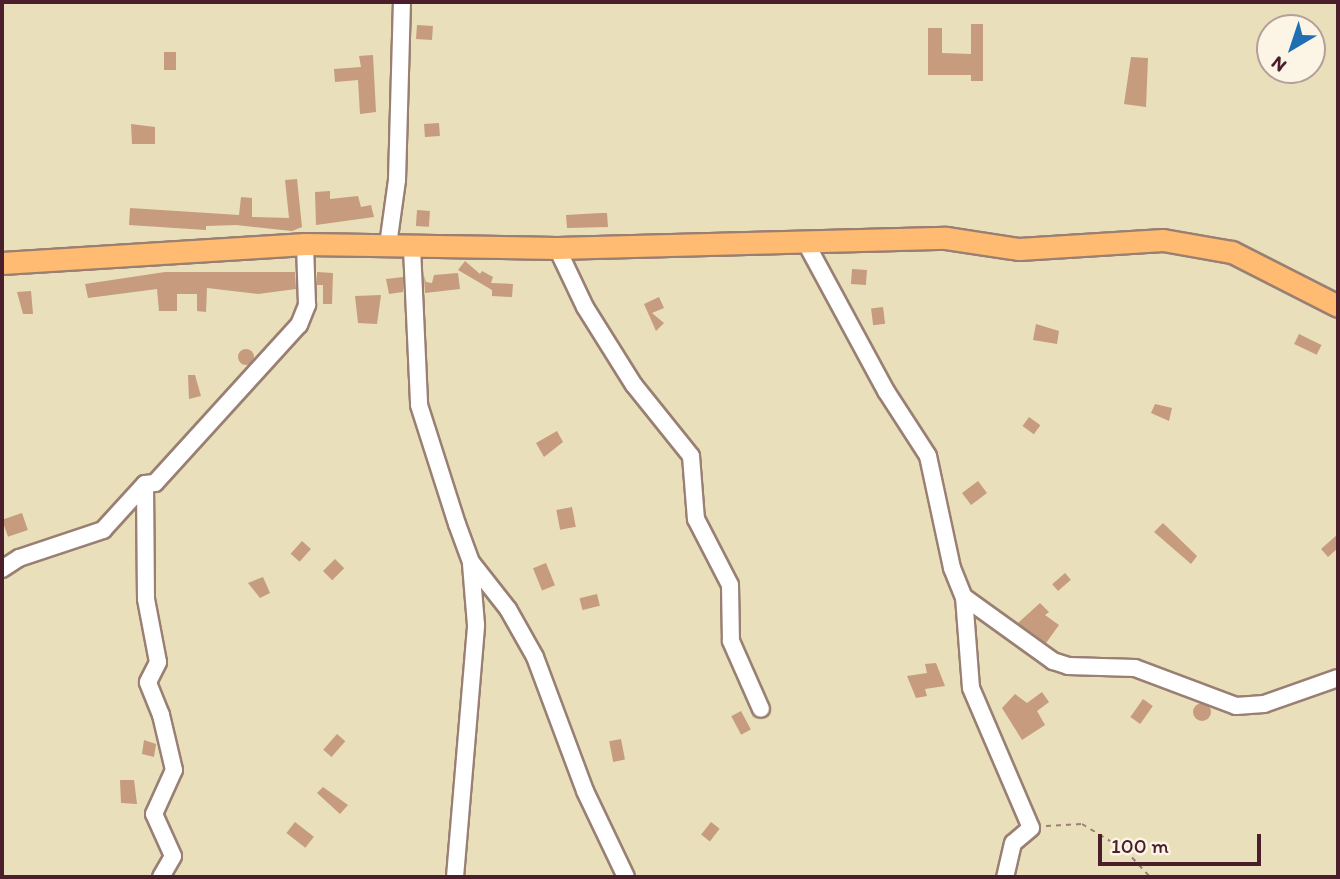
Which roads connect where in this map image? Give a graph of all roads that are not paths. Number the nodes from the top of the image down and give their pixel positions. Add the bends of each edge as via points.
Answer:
1 (402, 2) edge
2 (305, 244) junction
3 (388, 245) junction
4 (807, 245) junction
5 (412, 248) junction
6 (557, 248) junction
7 (2, 263) edge
8 (1338, 306) edge
9 (145, 484) junction
10 (471, 562) junction
11 (2, 569) edge
12 (964, 597) junction
13 (1338, 678) edge
14 (761, 709) dead end
15 (161, 877) edge
16 (455, 877) edge
17 (626, 877) edge
18 (1005, 877) edge

1 - 3 street via 397,180
2 - 3 main road
2 - 7 main road
2 - 9 street via 307,305 299,325 155,483
3 - 5 main road
4 - 6 main road
4 - 8 main road via 946,238 1019,249 1174,242 1232,252
4 - 12 street via 886,391 928,456 952,568
5 - 6 main road
5 - 10 street via 419,405
6 - 14 street via 585,307 634,385 691,456 696,519 730,585 731,641
9 - 11 street via 103,530 19,558
9 - 15 street via 146,599 158,662 148,682 162,715 174,770 154,814 173,856
10 - 16 street via 476,625
10 - 17 street via 508,609 535,657 585,792
12 - 13 street via 1053,661 1068,666 1135,668 1237,706 1264,704
12 - 18 street via 977,708 1031,828 1013,843

